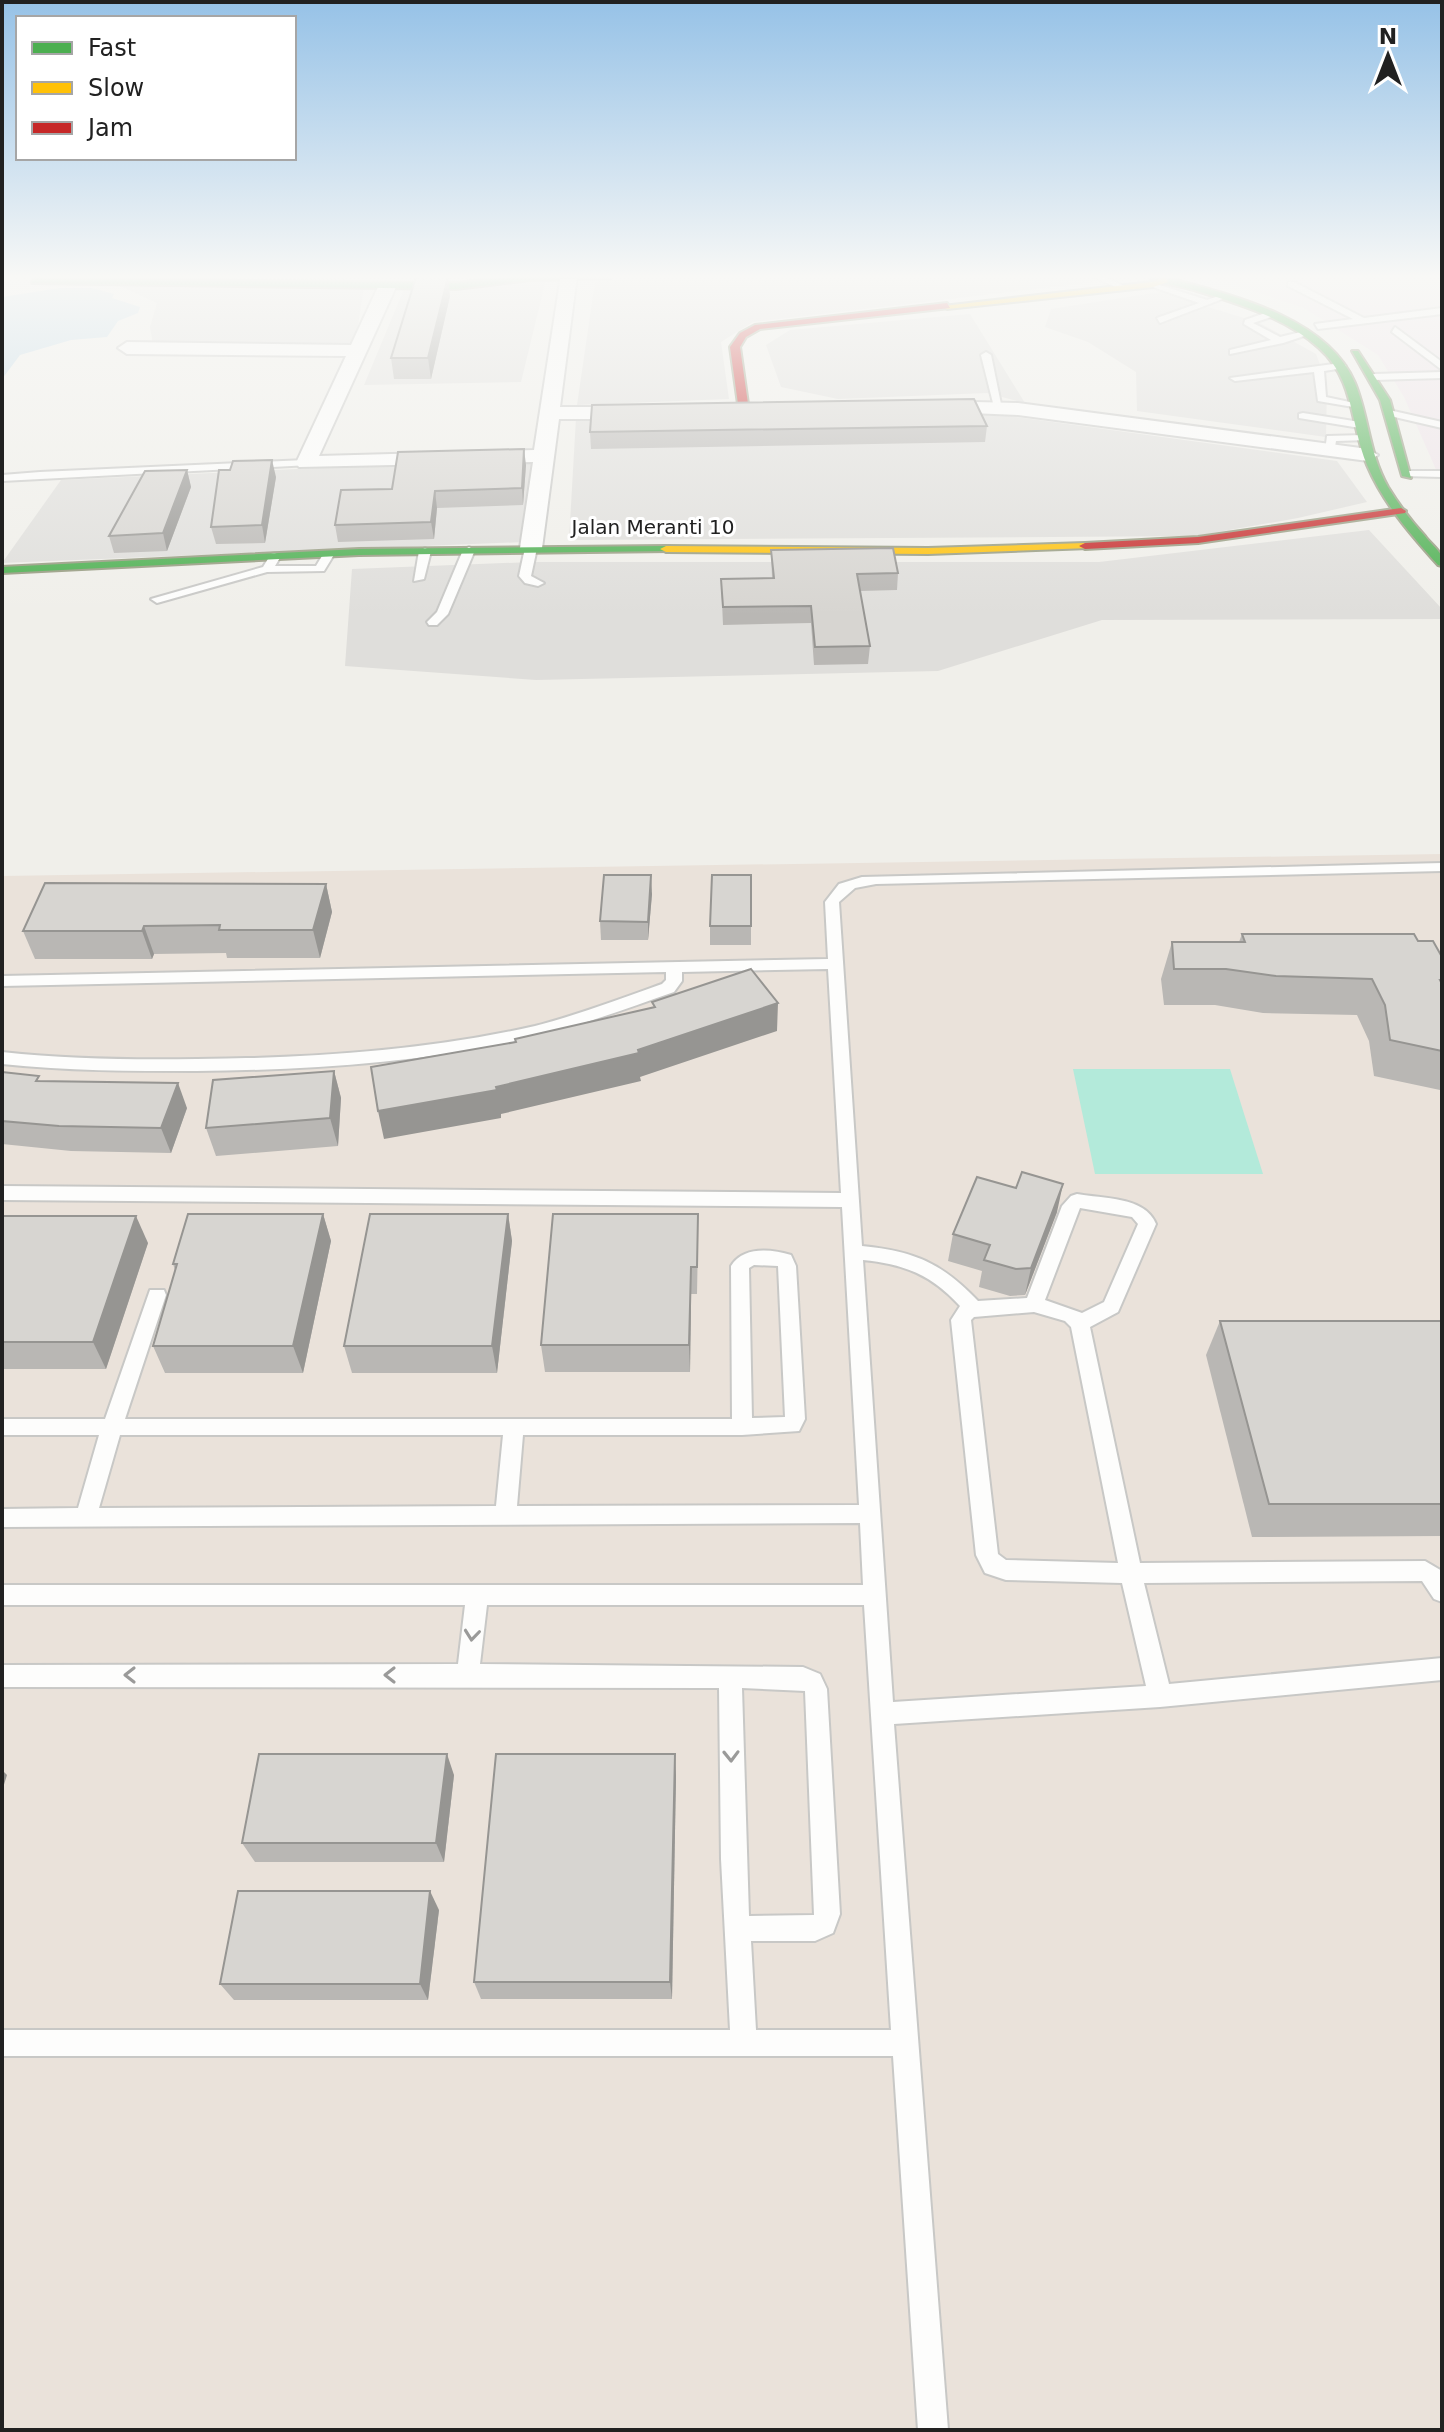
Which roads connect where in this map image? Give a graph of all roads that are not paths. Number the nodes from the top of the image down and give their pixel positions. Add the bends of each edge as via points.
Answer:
1 (339, 388) edge
2 (553, 388) edge
3 (746, 388) edge
4 (994, 388) edge
5 (1320, 388) edge
6 (1349, 388) edge
7 (1379, 388) edge
8 (1356, 406) junction
9 (999, 407) junction
10 (909, 408) edge
11 (752, 411) joint
12 (717, 412) edge
13 (549, 413) junction
14 (661, 413) edge
15 (1389, 413) junction
16 (1303, 416) dead end
17 (1442, 425) edge
18 (1364, 440) junction
19 (542, 456) junction
20 (306, 463) junction
21 (1442, 474) edge
22 (2, 478) edge
23 (1412, 481) joint
24 (1401, 511) junction
25 (1417, 533) junction
26 (1442, 533) edge
27 (531, 548) junction
28 (469, 550) junction
29 (425, 551) junction
30 (271, 563) junction
31 (1442, 563) edge
32 (2, 570) edge
33 (418, 579) dead end
34 (538, 583) dead end
35 (157, 599) dead end
36 (433, 622) dead end
37 (1442, 867) edge
38 (834, 964) junction
39 (674, 967) junction
40 (2, 981) edge
41 (2, 1058) edge
42 (2, 1193) edge
43 (849, 1200) junction
44 (852, 1252) junction
45 (157, 1295) dead end
46 (1034, 1305) junction
47 (974, 1309) junction
48 (1080, 1323) junction
49 (2, 1427) edge
50 (112, 1427) junction
51 (742, 1427) junction
52 (514, 1428) junction
53 (869, 1514) junction
54 (506, 1516) junction
55 (86, 1517) junction
56 (2, 1518) edge
57 (1131, 1573) junction
58 (1442, 1592) edge
59 (2, 1595) edge
60 (477, 1595) junction
61 (874, 1595) junction
62 (1442, 1669) edge
63 (468, 1675) junction
64 (2, 1676) edge
65 (730, 1678) junction
66 (1160, 1696) junction
67 (882, 1714) junction
68 (739, 1929) junction
69 (2, 2043) edge
70 (744, 2043) junction
71 (905, 2043) junction
72 (933, 2430) edge

1 - 20 street
2 - 13 street
3 - 11 street
4 - 9 lane
5 - 8 lane via 1321,399
6 - 8 street
7 - 15 street
8 - 18 street
9 - 10 street
9 - 18 street via 1330,451
11 - 12 street
13 - 14 street
13 - 19 street
15 - 17 lane
15 - 23 street via 1397,452
16 - 18 lane
18 - 24 street
19 - 20 street
19 - 27 street
20 - 22 lane
21 - 23 lane
24 - 25 street
24 - 27 street, Jalan Meranti 10 via 1198,540 1053,547
25 - 26 street
25 - 31 street
27 - 28 street, Jalan Meranti 10
27 - 34 lane via 525,576
28 - 29 street, Jalan Meranti 10
28 - 36 lane via 442,614
29 - 30 street, Jalan Meranti 10 via 329,553
29 - 33 lane
30 - 32 street, Jalan Meranti 10
30 - 35 lane
37 - 38 lane via 853,883 838,889 832,902
38 - 39 lane
38 - 43 lane
39 - 40 lane
39 - 41 lane via 668,988 537,1030 449,1048 246,1065
42 - 43 lane
43 - 44 lane
44 - 47 lane via 924,1263 951,1282
44 - 53 lane
45 - 50 lane
46 - 47 lane
46 - 48 lane via 1071,1315
46 - 48 lane via 1071,1206 1077,1201 1137,1211 1147,1224 1111,1307
47 - 57 lane via 961,1320 987,1555 993,1566
48 - 57 lane
49 - 50 lane
50 - 52 lane
50 - 55 lane
51 - 51 lane via 740,1266 749,1258 776,1258 787,1266 795,1419 785,1428
51 - 52 lane
52 - 54 lane
53 - 54 lane
53 - 61 lane
54 - 55 lane
55 - 56 lane
57 - 58 lane via 1425,1571
57 - 66 lane
59 - 60 lane
60 - 61 lane
60 -> 63 lane
61 - 67 lane
62 - 66 lane
63 -> 64 lane
63 - 65 lane
65 -> 68 lane
65 - 68 lane via 803,1678 816,1689 827,1914 824,1924 815,1928
66 - 67 lane
67 - 71 lane
68 - 70 lane
69 - 70 lane
70 - 71 lane
71 - 72 lane

